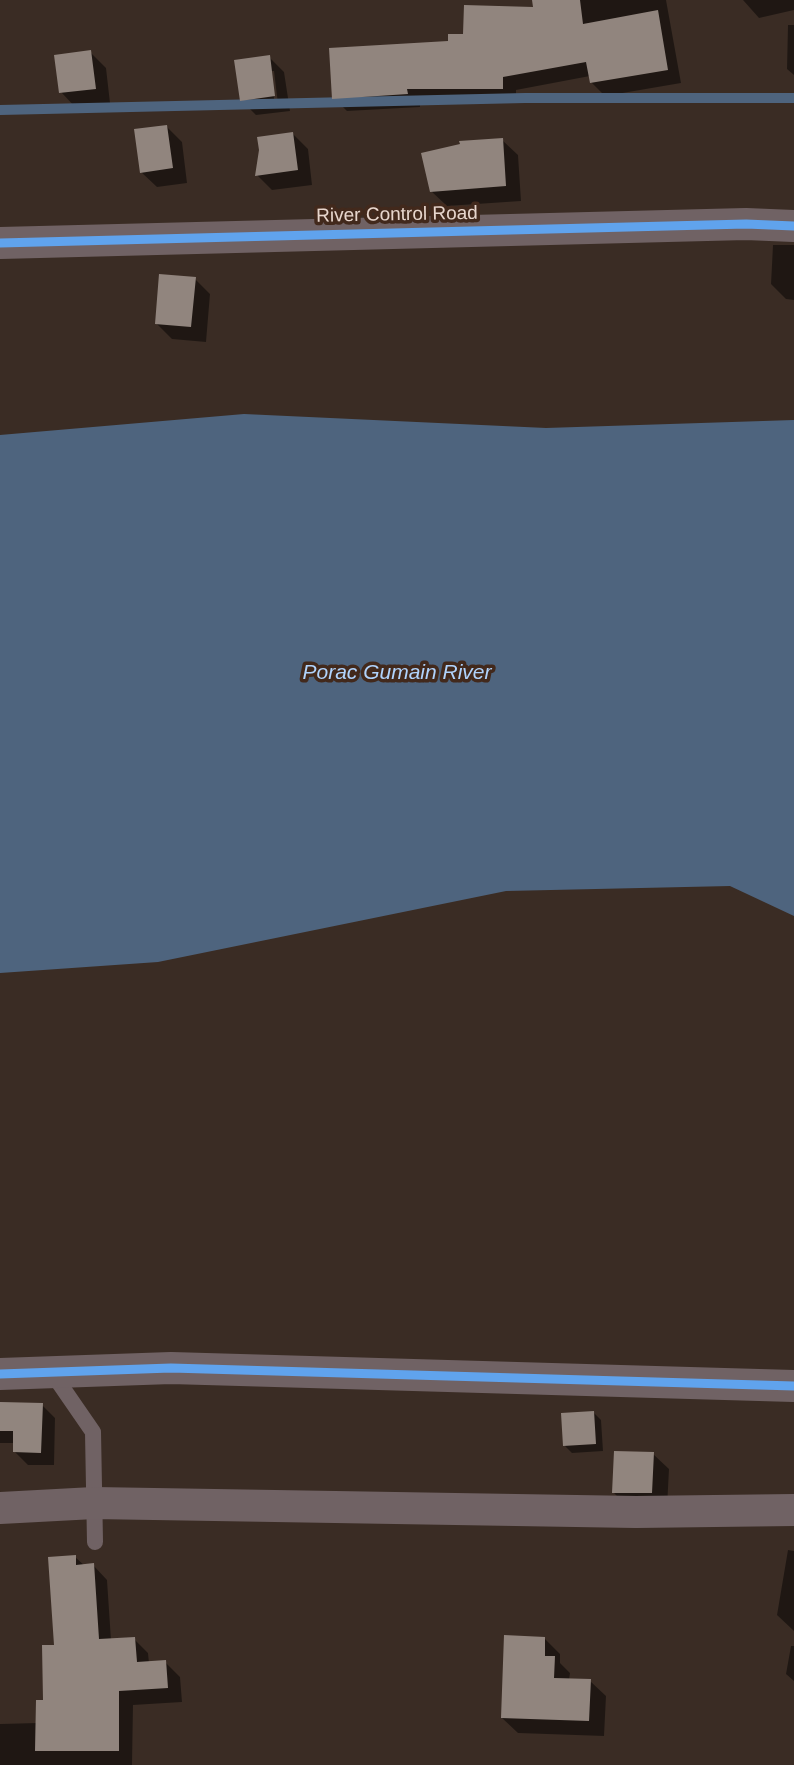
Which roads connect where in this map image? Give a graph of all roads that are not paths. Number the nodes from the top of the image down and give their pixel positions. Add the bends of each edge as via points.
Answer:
1 (794, 226) edge
2 (0, 243) edge
3 (0, 1374) edge
4 (53, 1374) junction
5 (794, 1386) edge
6 (94, 1503) junction
7 (0, 1508) edge
8 (794, 1510) edge
9 (95, 1542) dead end

1 - 2 street, River Control Road
3 - 4 street
4 - 5 street via 171,1368
4 - 6 lane via 93,1432
6 - 7 street
6 - 8 street via 636,1513
6 - 9 lane

